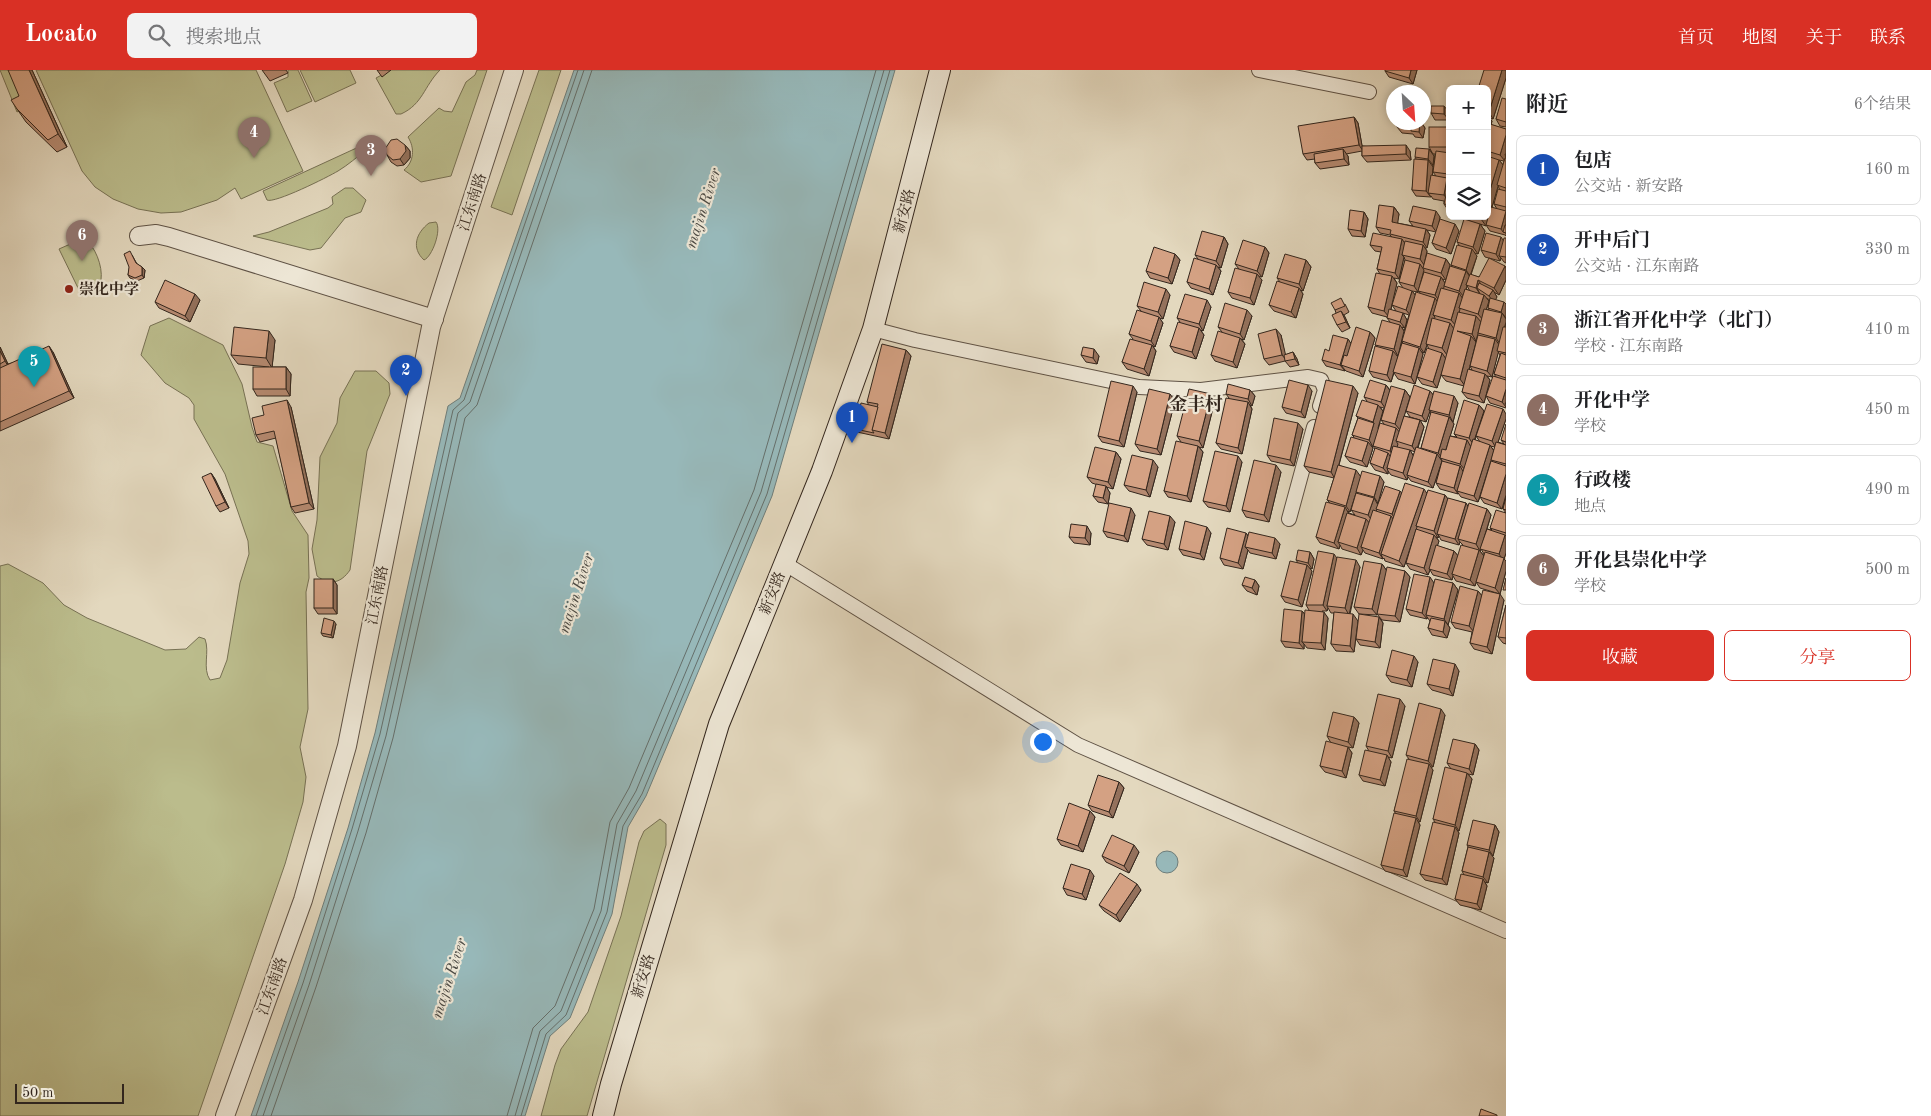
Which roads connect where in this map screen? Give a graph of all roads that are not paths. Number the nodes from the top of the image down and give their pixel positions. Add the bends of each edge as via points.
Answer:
1 (514, 70) edge
2 (940, 70) edge
3 (1259, 70) edge
4 (1369, 92) dead end
5 (139, 236) dead end
6 (434, 318) junction
7 (873, 329) junction
8 (1289, 519) dead end
9 (784, 563) junction
10 (1506, 931) edge
11 (225, 1116) edge
12 (603, 1116) edge

1 - 6 street, 江东南路
2 - 7 main road, 新安路
3 - 4 street
5 - 6 street via 156,234 169,237
6 - 11 street, 江东南路 via 347,746 303,900
7 - 8 street via 1139,387 1201,390 1308,376 1321,380 1325,390
7 - 9 main road, 新安路 via 822,471
9 - 10 street via 1078,745
9 - 12 main road, 新安路 via 719,724

